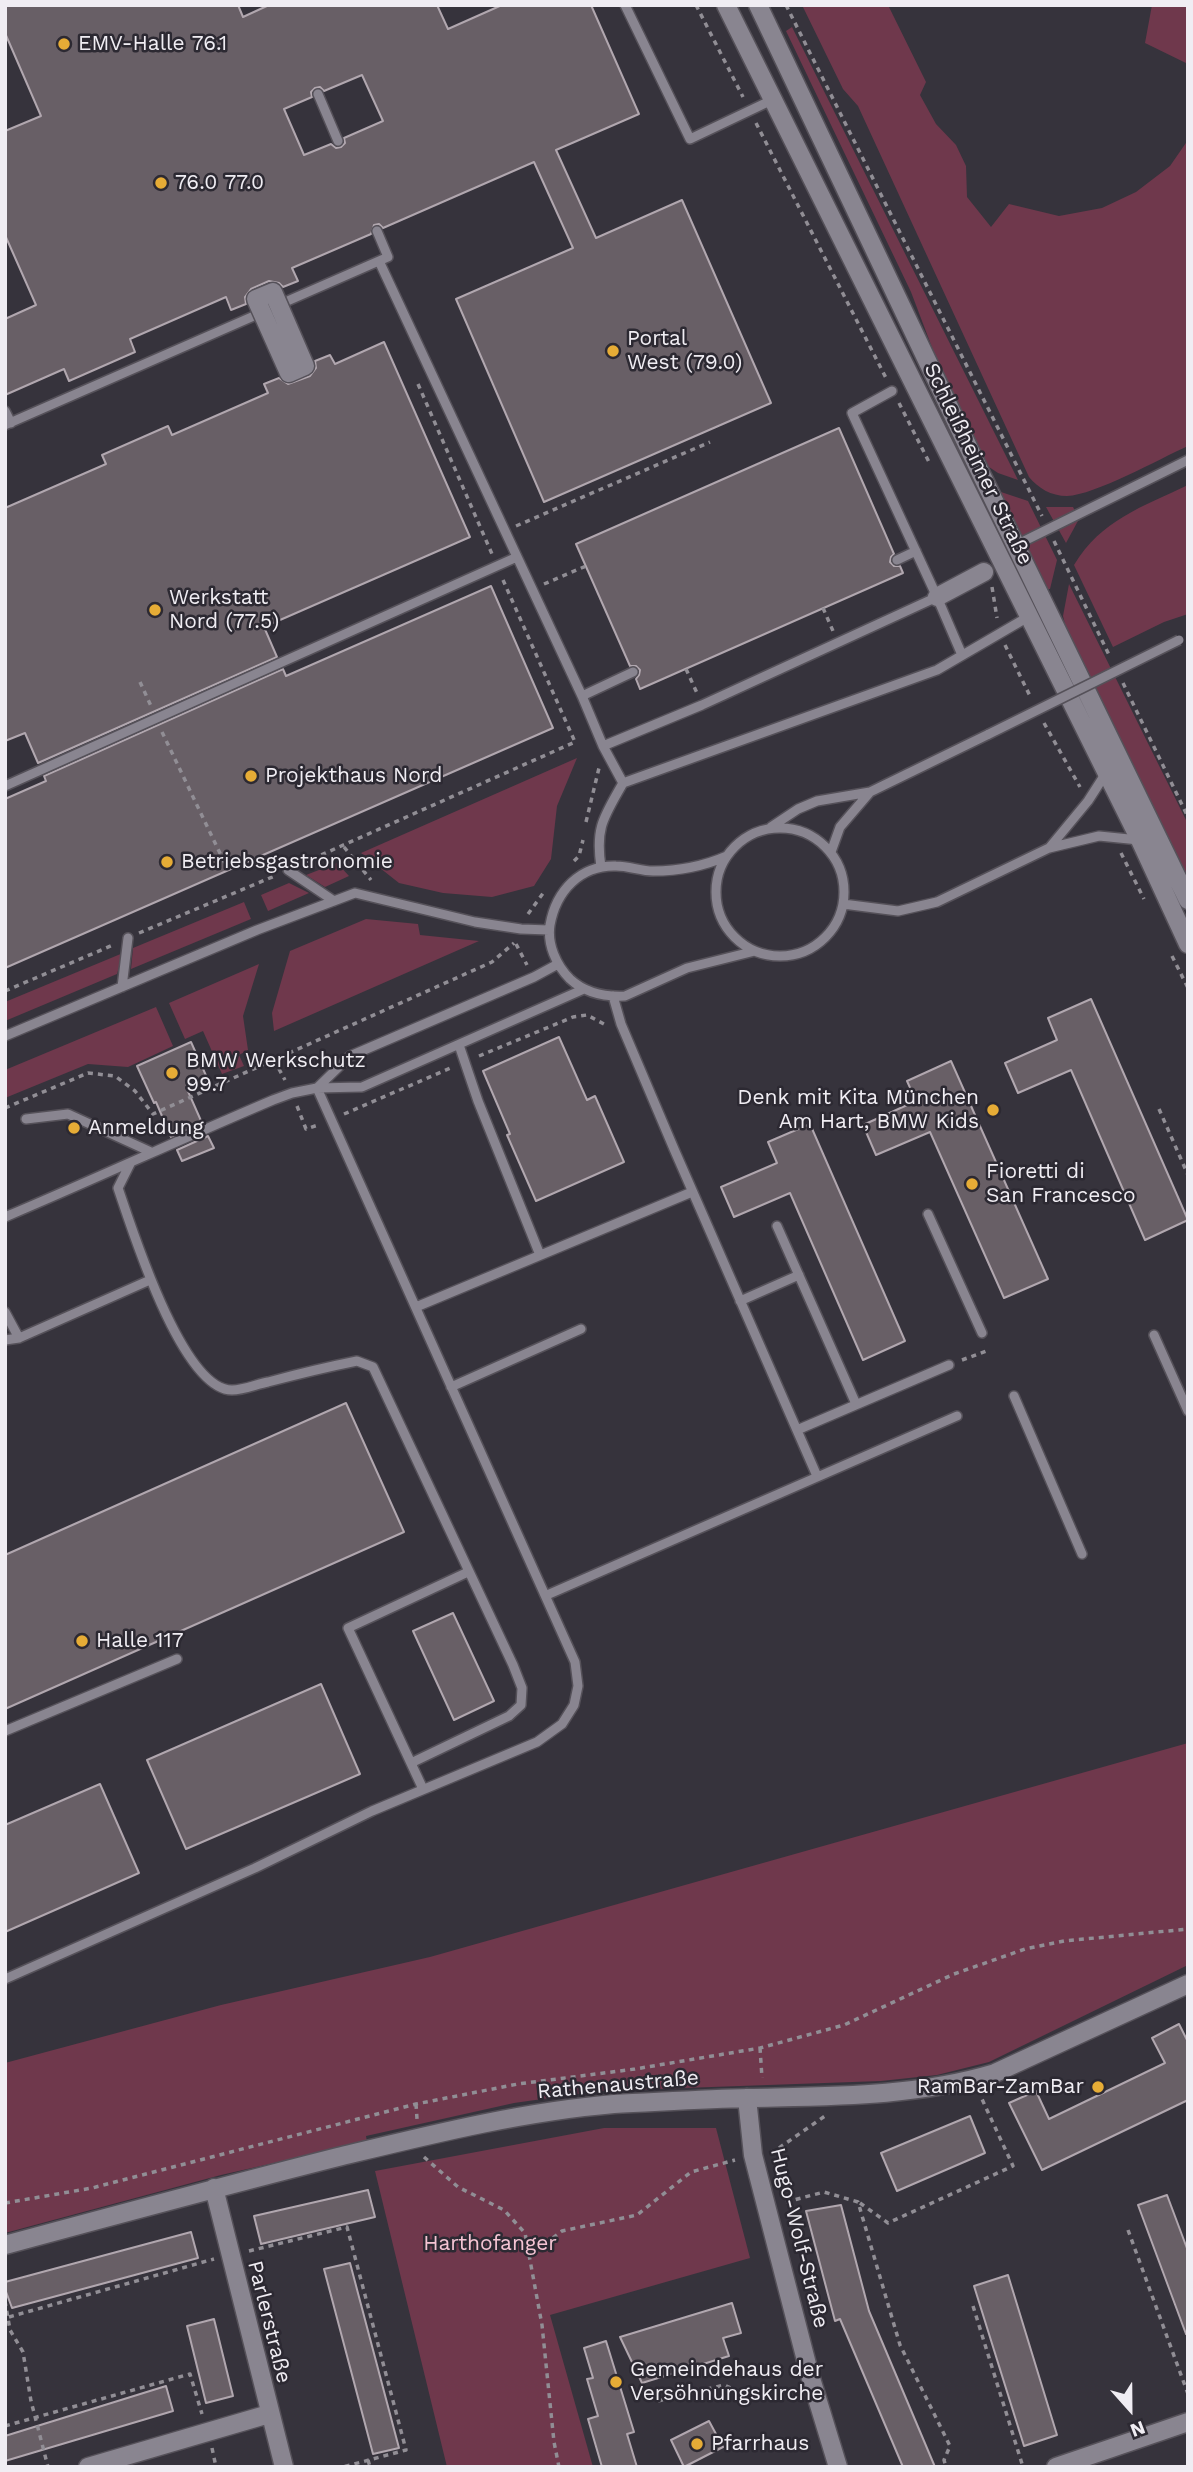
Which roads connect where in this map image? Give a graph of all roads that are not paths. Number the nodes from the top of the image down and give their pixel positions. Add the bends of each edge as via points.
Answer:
1 (625, 5) edge
2 (726, 5) edge
3 (758, 5) edge
4 (318, 94) dead end
5 (772, 100) junction
6 (338, 141) dead end
7 (377, 231) dead end
8 (379, 261) junction
9 (892, 391) road end
10 (5, 411) edge
11 (8, 424) edge
12 (1188, 460) edge
13 (1016, 545) junction
14 (916, 551) junction
15 (517, 556) junction
16 (897, 560) dead end
17 (984, 572) road end
18 (937, 597) junction
19 (1028, 617) junction
20 (1184, 638) edge
21 (962, 655) junction
22 (633, 672) dead end
23 (582, 696) junction
24 (603, 746) junction
25 (1106, 773) junction
26 (623, 783) junction
27 (5, 786) edge
28 (870, 792) junction
29 (769, 829) junction
30 (1140, 840) junction
31 (1049, 848) junction
32 (831, 852) junction
33 (727, 856) junction
34 (601, 867) junction
35 (288, 870) road end
36 (1188, 900) edge
37 (334, 901) junction
38 (843, 904) junction
39 (549, 930) junction
40 (128, 938) road end
41 (1188, 944) edge
42 (755, 951) junction
43 (558, 964) junction
44 (122, 987) junction
45 (584, 989) junction
46 (613, 996) junction
47 (5, 1036) edge
48 (458, 1045) junction
49 (317, 1088) junction
50 (26, 1119) dead end
51 (151, 1152) junction
52 (130, 1164) junction
53 (692, 1192) junction
54 (928, 1214) dead end
55 (5, 1217) edge
56 (777, 1226) dead end
57 (540, 1255) junction
58 (799, 1275) junction
59 (150, 1280) junction
60 (740, 1301) junction
61 (416, 1307) junction
62 (5, 1312) edge
63 (581, 1329) dead end
64 (982, 1333) dead end
65 (1154, 1335) dead end
66 (19, 1338) junction
67 (5, 1340) edge
68 (949, 1365) road end
69 (451, 1387) junction
70 (1014, 1396) dead end
71 (856, 1404) junction
72 (1188, 1411) edge
73 (957, 1416) dead end
74 (797, 1430) junction
75 (817, 1476) junction
76 (1082, 1554) dead end
77 (468, 1572) junction
78 (547, 1595) junction
79 (177, 1659) dead end
80 (5, 1731) edge
81 (411, 1763) junction
82 (423, 1789) junction
83 (5, 1979) edge
84 (1188, 1984) edge
85 (755, 2098) junction
86 (214, 2188) junction
87 (5, 2245) edge
88 (269, 2414) junction
89 (1188, 2421) edge
90 (88, 2467) edge
91 (284, 2467) edge
92 (838, 2467) edge
93 (1056, 2467) edge

1 - 5 lane via 690,139
2 - 5 street, Schleißheimer Straße
3 - 13 street, Schleißheimer Straße
4 - 6 lane
5 - 19 street, Schleißheimer Straße
7 - 8 lane via 388,257
8 - 11 lane
8 - 15 lane
9 - 14 lane via 852,413
10 - 11 lane
12 - 13 lane
13 - 36 street, Schleißheimer Straße
14 - 16 lane
14 - 18 lane
15 - 23 lane
15 - 27 lane
17 - 18 street
18 - 21 lane
18 - 24 lane
19 - 21 lane
19 - 25 street, Schleißheimer Straße
20 - 28 lane, bridge
21 - 26 lane via 937,670
22 - 23 lane
23 - 24 lane
24 - 26 lane
25 - 30 street, Schleißheimer Straße
25 - 31 lane
26 - 34 lane via 600,824
28 - 29 lane via 817,801
28 - 32 lane via 840,827
29 - 32 lane via 803,832
29 - 33 lane via 743,839
30 - 31 lane via 1099,836
30 - 41 street, Schleißheimer Straße
31 - 38 lane via 937,902 898,911
32 - 38 lane via 843,879
33 - 34 lane via 673,870
33 - 42 lane via 716,882 718,910 734,937
34 - 39 lane via 566,887 553,910
35 - 37 lane
37 - 39 lane via 355,893 475,922
37 - 44 lane
38 - 42 lane via 833,928 816,945 786,956
39 - 43 lane
40 - 44 lane
42 - 46 lane via 708,961 625,996
43 - 45 lane
43 - 49 lane via 350,1056
44 - 47 lane
45 - 46 lane
45 - 48 lane
46 - 53 lane
48 - 49 lane via 362,1087
48 - 57 lane
49 - 51 lane via 273,1100
49 - 61 lane
50 - 51 lane via 68,1114
51 - 52 lane
52 - 55 lane
52 - 59 lane via 118,1188
53 - 57 lane
53 - 60 lane
54 - 64 lane
56 - 58 lane
57 - 61 lane
58 - 60 lane
58 - 71 lane
59 - 66 lane
59 - 77 lane via 177,1336 207,1379 223,1388 233,1390 357,1361 373,1367
60 - 74 lane
61 - 69 lane
62 - 66 lane
63 - 69 lane
65 - 72 lane
66 - 67 lane
68 - 71 lane
69 - 78 lane
70 - 76 lane
71 - 74 lane
73 - 75 lane
74 - 75 lane
75 - 78 lane
77 - 81 lane via 513,1665 522,1688 521,1705 509,1716
77 - 81 lane via 348,1628
78 - 82 lane via 575,1662 578,1686 574,1705 562,1724 537,1742
79 - 80 lane
81 - 82 lane
82 - 83 lane
84 - 85 street, Rathenaustraße via 973,2080 915,2090
85 - 86 street, Rathenaustraße via 575,2107 514,2117
85 - 92 street, Hugo-Wolf-Straße via 753,2155
86 - 87 street, Rathenaustraße
86 - 88 street, Parlerstraße
88 - 90 street
88 - 91 street, Parlerstraße
89 - 93 street

